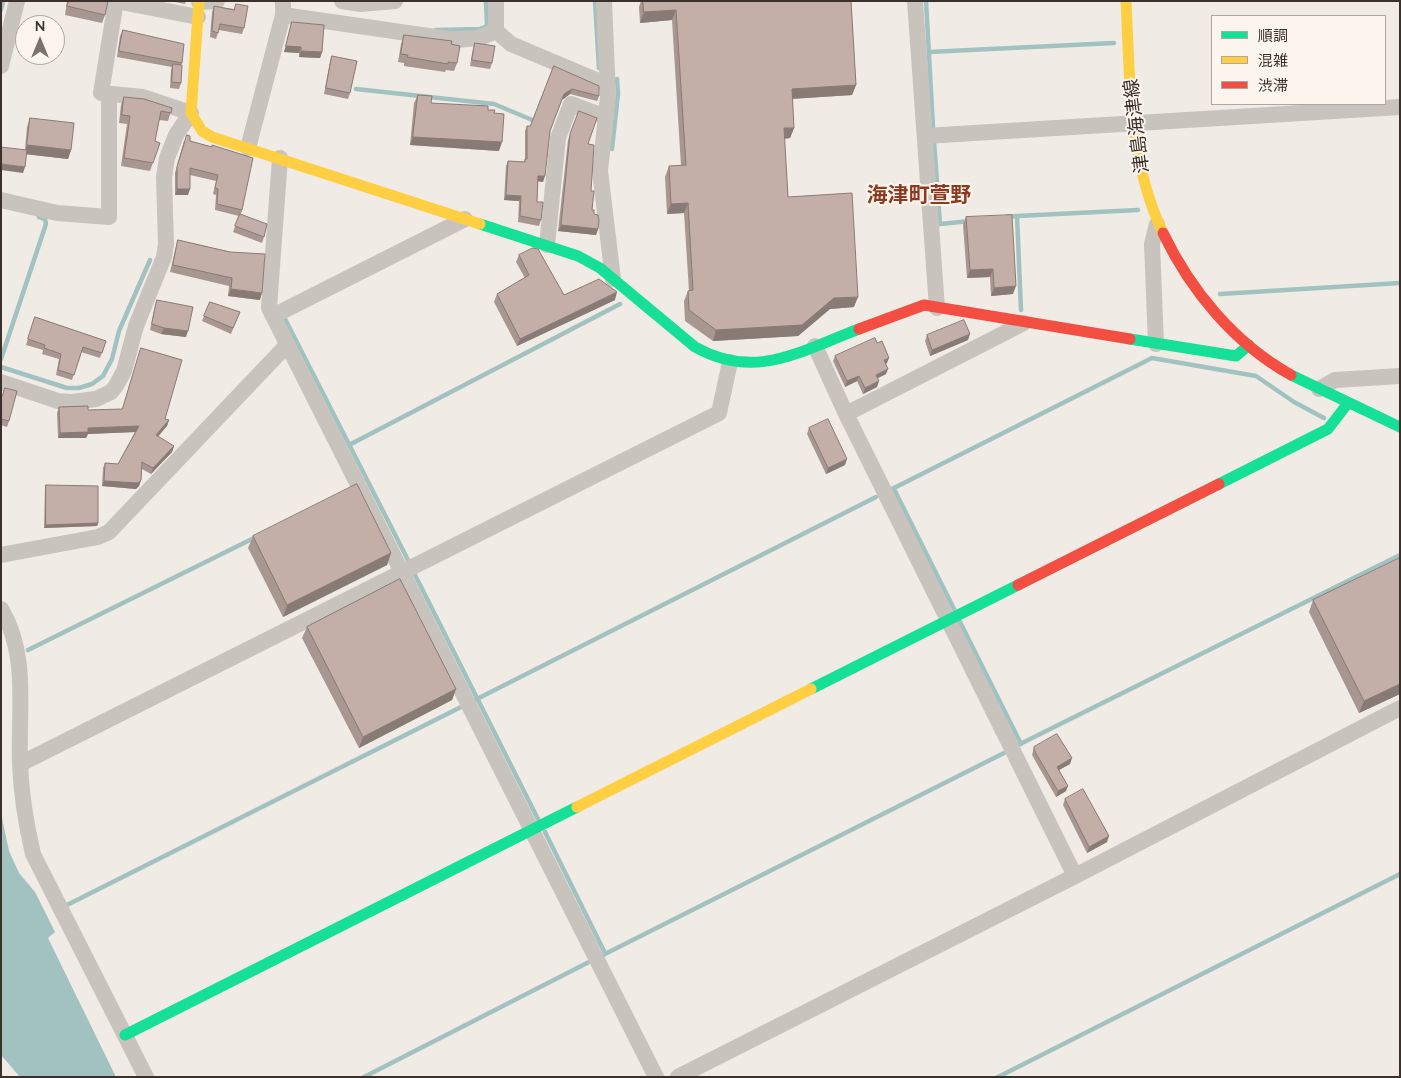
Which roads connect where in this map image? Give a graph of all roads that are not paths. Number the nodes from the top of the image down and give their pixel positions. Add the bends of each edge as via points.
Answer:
1 (17, 1) edge
2 (116, 1) edge
3 (217, 1) edge
4 (342, 1) edge
5 (395, 1) edge
6 (496, 1) edge
7 (604, 1) edge
8 (916, 1) edge
9 (1126, 1) edge
10 (199, 7) edge
11 (283, 8) edge
12 (496, 32) junction
13 (1, 66) edge
14 (608, 85) junction
15 (109, 94) junction
16 (1400, 107) edge
17 (191, 113) junction
18 (606, 117) junction
19 (1134, 124) junction
20 (925, 136) junction
21 (248, 148) junction
22 (280, 158) junction
23 (1, 200) edge
24 (465, 218) junction
25 (1158, 224) junction
26 (547, 245) junction
27 (613, 279) junction
28 (937, 308) junction
29 (274, 316) junction
30 (1024, 323) junction
31 (1156, 344) junction
32 (287, 345) junction
33 (1249, 345) junction
34 (815, 346) junction
35 (730, 362) junction
36 (1400, 376) edge
37 (1, 382) edge
38 (1319, 389) junction
39 (1348, 403) junction
40 (846, 414) junction
41 (1400, 427) edge
42 (1, 555) edge
43 (402, 572) junction
44 (1, 609) edge
45 (948, 621) junction
46 (1400, 708) edge
47 (20, 764) junction
48 (530, 831) junction
49 (1075, 876) junction
50 (125, 1035) junction
51 (146, 1077) edge
52 (656, 1077) edge
53 (678, 1077) edge

1 - 13 street
2 - 10 street
2 - 15 street via 101,93
3 - 10 street
4 - 5 street via 362,4
6 - 12 street
7 - 14 street
8 - 20 street
9 - 19 street, 津島海津線
10 - 17 street
11 - 12 street via 456,40 479,38
11 - 21 street
12 - 14 street via 511,44
14 - 18 street
15 - 17 street via 143,97
15 - 23 street via 109,217 57,213
16 - 19 street
17 - 21 street via 202,131
17 - 37 street via 166,158 164,257 116,386 105,396 71,402 58,401
18 - 26 street via 571,104 558,138
18 - 27 street via 600,171
19 - 20 street
19 - 25 street, 津島海津線 via 1137,154
20 - 28 street
21 - 22 street
22 - 24 street
22 - 29 street via 269,308
24 - 26 street
24 - 29 street
25 - 31 street via 1152,244
25 - 33 street, 津島海津線 via 1190,282
26 - 27 street via 578,256
27 - 35 street via 695,347
28 - 30 street
28 - 34 street via 924,305
29 - 32 street
30 - 31 street
30 - 40 street
31 - 33 street via 1236,356
32 - 42 street via 108,532 98,537
32 - 43 street
33 - 38 street, 津島海津線 via 1284,370
34 - 35 street via 765,363
34 - 40 street
35 - 43 street via 719,413
36 - 38 street via 1335,380
38 - 39 street, 津島海津線
39 - 41 street, 津島海津線
39 - 45 street via 1328,429
40 - 45 street
43 - 47 street
43 - 48 street
44 - 47 street via 17,642
45 - 48 street
45 - 49 street
46 - 49 street
47 - 50 street via 25,822 33,854
48 - 50 street
48 - 52 street
49 - 53 street
50 - 51 street

